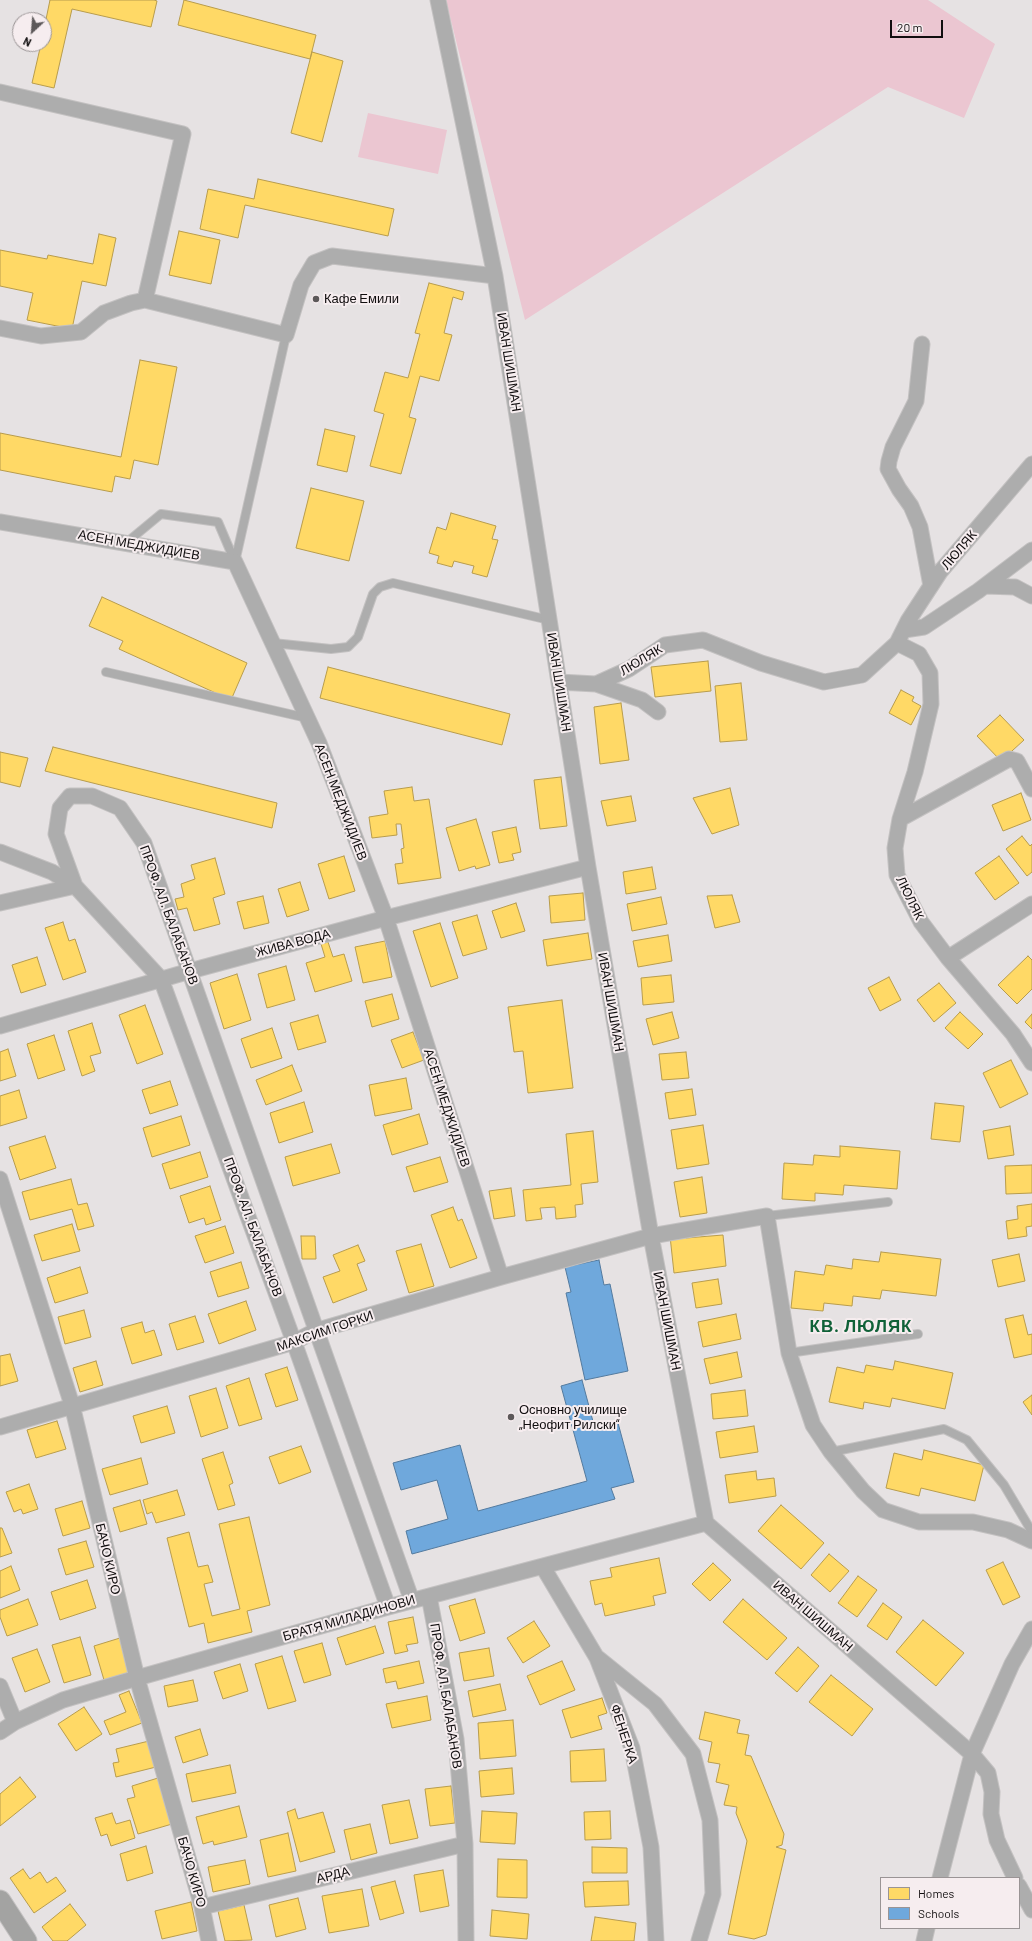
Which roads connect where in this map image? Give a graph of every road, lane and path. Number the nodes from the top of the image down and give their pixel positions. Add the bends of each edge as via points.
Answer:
1 (438, 0) edge
2 (0, 92) edge
3 (495, 276) junction
4 (145, 300) junction
5 (0, 328) edge
6 (286, 335) junction
7 (922, 344) dead end
8 (1032, 464) edge
9 (0, 522) edge
10 (126, 543) junction
11 (1032, 550) edge
12 (235, 562) junction
13 (931, 586) junction
14 (985, 586) junction
15 (1032, 596) edge
16 (549, 620) junction
17 (900, 636) junction
18 (273, 643) junction
19 (106, 672) dead end
20 (559, 682) junction
21 (596, 684) junction
22 (658, 712) dead end
23 (307, 718) junction
24 (1032, 789) edge
25 (900, 818) junction
26 (0, 852) edge
27 (588, 866) junction
28 (75, 886) junction
29 (0, 903) edge
30 (1032, 904) edge
31 (386, 918) junction
32 (948, 958) junction
33 (190, 971) junction
34 (161, 979) junction
35 (0, 1026) edge
36 (1032, 1063) edge
37 (0, 1179) edge
38 (888, 1202) dead end
39 (767, 1216) junction
40 (651, 1236) junction
41 (501, 1277) junction
42 (315, 1331) junction
43 (918, 1334) dead end
44 (294, 1342) junction
45 (789, 1353) junction
46 (72, 1405) junction
47 (0, 1427) edge
48 (831, 1452) junction
49 (706, 1523) junction
50 (1032, 1532) edge
51 (1032, 1541) edge
52 (542, 1567) junction
53 (430, 1596) junction
54 (412, 1601) junction
55 (388, 1607) junction
56 (1032, 1629) edge
57 (597, 1658) junction
58 (136, 1678) junction
59 (0, 1686) edge
60 (15, 1722) junction
61 (0, 1732) edge
62 (972, 1754) junction
63 (465, 1844) junction
64 (940, 1877) edge
65 (1015, 1877) edge
66 (1020, 1888) edge
67 (0, 1901) edge
68 (202, 1907) junction
69 (1032, 1910) edge
70 (927, 1929) edge
71 (26, 1941) edge
72 (209, 1941) edge
73 (466, 1941) edge
74 (656, 1941) edge
75 (699, 1941) edge
76 (924, 1941) edge

1 - 3 street, ИВАН ШИШМАН
2 - 4 street via 183,134
3 - 6 street via 332,256 314,263 301,285
3 - 16 street, ИВАН ШИШМАН
4 - 5 street via 104,313 81,332 41,336
4 - 6 street
6 - 12 lane
7 - 13 street via 916,401 893,447 888,469 912,506 920,527
8 - 13 street, ЛЮЛЯК
9 - 10 street, АСЕН МЕДЖИДИЕВ
10 - 12 street, АСЕН МЕДЖИДИЕВ
10 - 12 lane via 160,514 218,522
11 - 14 street
12 - 18 street, АСЕН МЕДЖИДИЕВ
13 - 17 street, ЛЮЛЯК
14 - 15 street via 1015,587
14 - 17 street via 924,627
16 - 18 lane via 393,583 380,587 372,594 358,637 348,647 331,649
16 - 20 street, ИВАН ШИШМАН
17 - 21 street, ЛЮЛЯК via 862,675 824,682 761,663 703,640 665,645 629,669
17 - 25 street, ЛЮЛЯК via 919,654 930,673 931,704 915,772
18 - 23 street, АСЕН МЕДЖИДИЕВ
19 - 23 lane
20 - 21 street, ЛЮЛЯК
20 - 27 street, ИВАН ШИШМАН
21 - 22 street via 642,700
23 - 31 street, АСЕН МЕДЖИДИЕВ
24 - 25 street via 1017,761 1009,759
25 - 32 street, ЛЮЛЯК via 894,848 897,875 921,922
26 - 28 street via 52,872
27 - 31 street, ЖИВА ВОДА
27 - 40 street, ИВАН ШИШМАН
28 - 29 street
28 - 33 street, ПРОФ. АЛ. БАЛАБАНОВ via 56,834 60,808 70,796 92,796 120,808 144,843
28 - 34 street, ПРОФ. АЛ. БАЛАБАНОВ
30 - 32 street
31 - 33 street, ЖИВА ВОДА
31 - 41 street, АСЕН МЕДЖИДИЕВ
32 - 36 street, ЛЮЛЯК via 1013,1034
33 - 34 street, ЖИВА ВОДА
33 - 42 street, ПРОФ. АЛ. БАЛАБАНОВ
34 - 35 street, ЖИВА ВОДА
34 - 44 street, ПРОФ. АЛ. БАЛАБАНОВ
37 - 46 street, БАЧО КИРО
38 - 39 lane
39 - 40 street, МАКСИМ ГОРКИ
39 - 45 street
40 - 41 street, МАКСИМ ГОРКИ
40 - 49 street, ИВАН ШИШМАН
41 - 42 street, МАКСИМ ГОРКИ
42 - 44 street, МАКСИМ ГОРКИ
42 - 54 street, ПРОФ. АЛ. БАЛАБАНОВ
43 - 45 lane
44 - 46 street, МАКСИМ ГОРКИ
44 - 55 street, ПРОФ. АЛ. БАЛАБАНОВ
45 - 48 street via 813,1425
46 - 47 street, МАКСИМ ГОРКИ
46 - 58 street, БАЧО КИРО
48 - 50 lane via 944,1429 967,1440 1004,1485
48 - 51 street via 883,1510 919,1522 973,1522 1008,1530
49 - 52 street, БРАТЯ МИЛАДИНОВИ
49 - 62 street, ИВАН ШИШМАН
52 - 53 street, БРАТЯ МИЛАДИНОВИ
52 - 57 street, ФЕНЕРКА
53 - 54 street, БРАТЯ МИЛАДИНОВИ
53 - 63 street, ПРОФ. АЛ. БАЛАБАНОВ via 456,1739
54 - 55 street, БРАТЯ МИЛАДИНОВИ
55 - 58 street, БРАТЯ МИЛАДИНОВИ
56 - 62 street via 1012,1664
57 - 74 street, ФЕНЕРКА via 632,1748 651,1847
57 - 75 street via 655,1704 693,1754 710,1820 713,1894
58 - 60 street, БРАТЯ МИЛАДИНОВИ via 63,1700
58 - 68 street, БАЧО КИРО
59 - 60 street
60 - 61 street, БРАТЯ МИЛАДИНОВИ
62 - 64 street
62 - 65 street, ИВАН ШИШМАН via 988,1773 992,1792 991,1814 997,1840
63 - 68 street, АРДА
63 - 73 street, ПРОФ. АЛ. БАЛАБАНОВ
66 - 69 street
67 - 71 street
68 - 72 street, БАЧО КИРО
70 - 76 street

